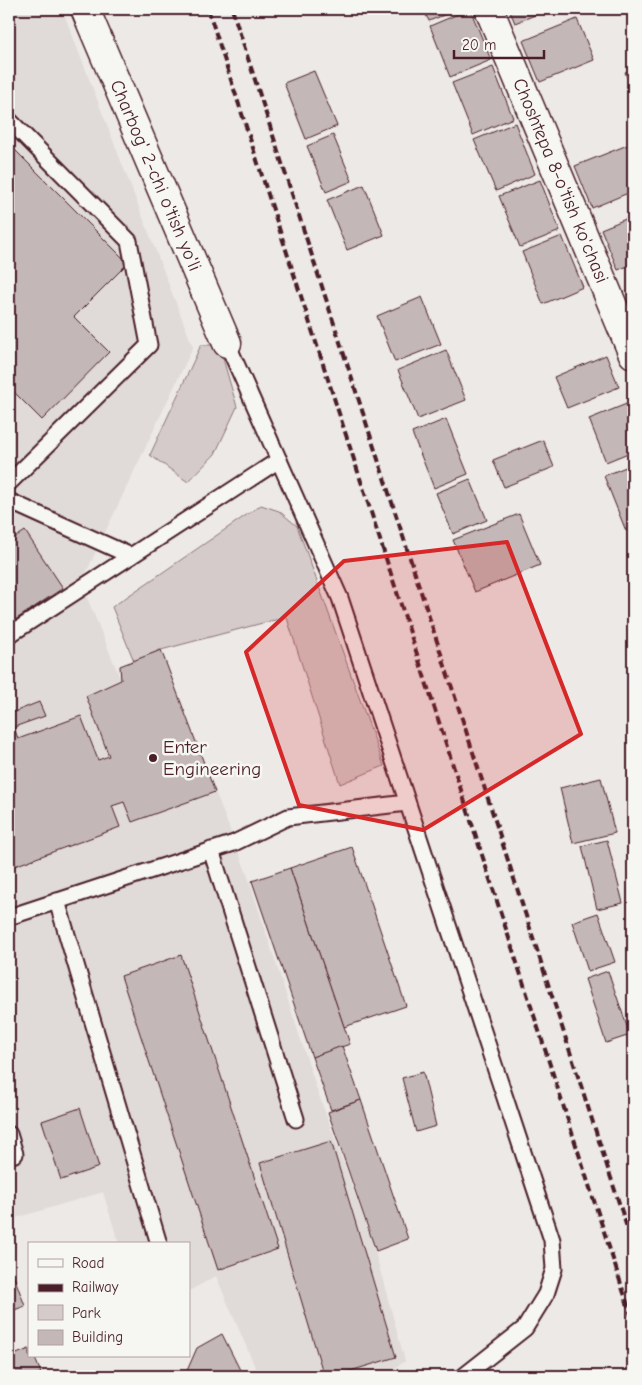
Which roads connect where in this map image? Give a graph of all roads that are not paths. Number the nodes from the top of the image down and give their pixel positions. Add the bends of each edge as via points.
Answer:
1 (85, 9) edge
2 (489, 9) edge
3 (9, 120) edge
4 (227, 343) joint
5 (633, 354) edge
6 (279, 460) junction
7 (9, 483) edge
8 (9, 501) edge
9 (131, 556) junction
10 (9, 635) edge
11 (407, 804) junction
12 (211, 850) junction
13 (57, 901) junction
14 (9, 918) edge
15 (296, 1119) dead end
16 (9, 1134) edge
17 (9, 1156) edge
18 (158, 1242) edge
19 (464, 1376) edge

1 - 4 street, Charbog' 2-chi o'tish yo'li
2 - 5 street, Choshtepa 8-o'tish ko'chasi
3 - 7 lane via 129,241 149,345
4 - 6 lane
6 - 9 lane
6 - 11 lane via 340,598
8 - 9 lane
9 - 10 lane
11 - 12 lane via 288,817 234,843
11 - 19 lane via 552,1240 554,1259 546,1294 526,1328
12 - 13 lane
12 - 15 lane
13 - 14 lane
13 - 18 lane
16 - 17 lane via 15,1154

